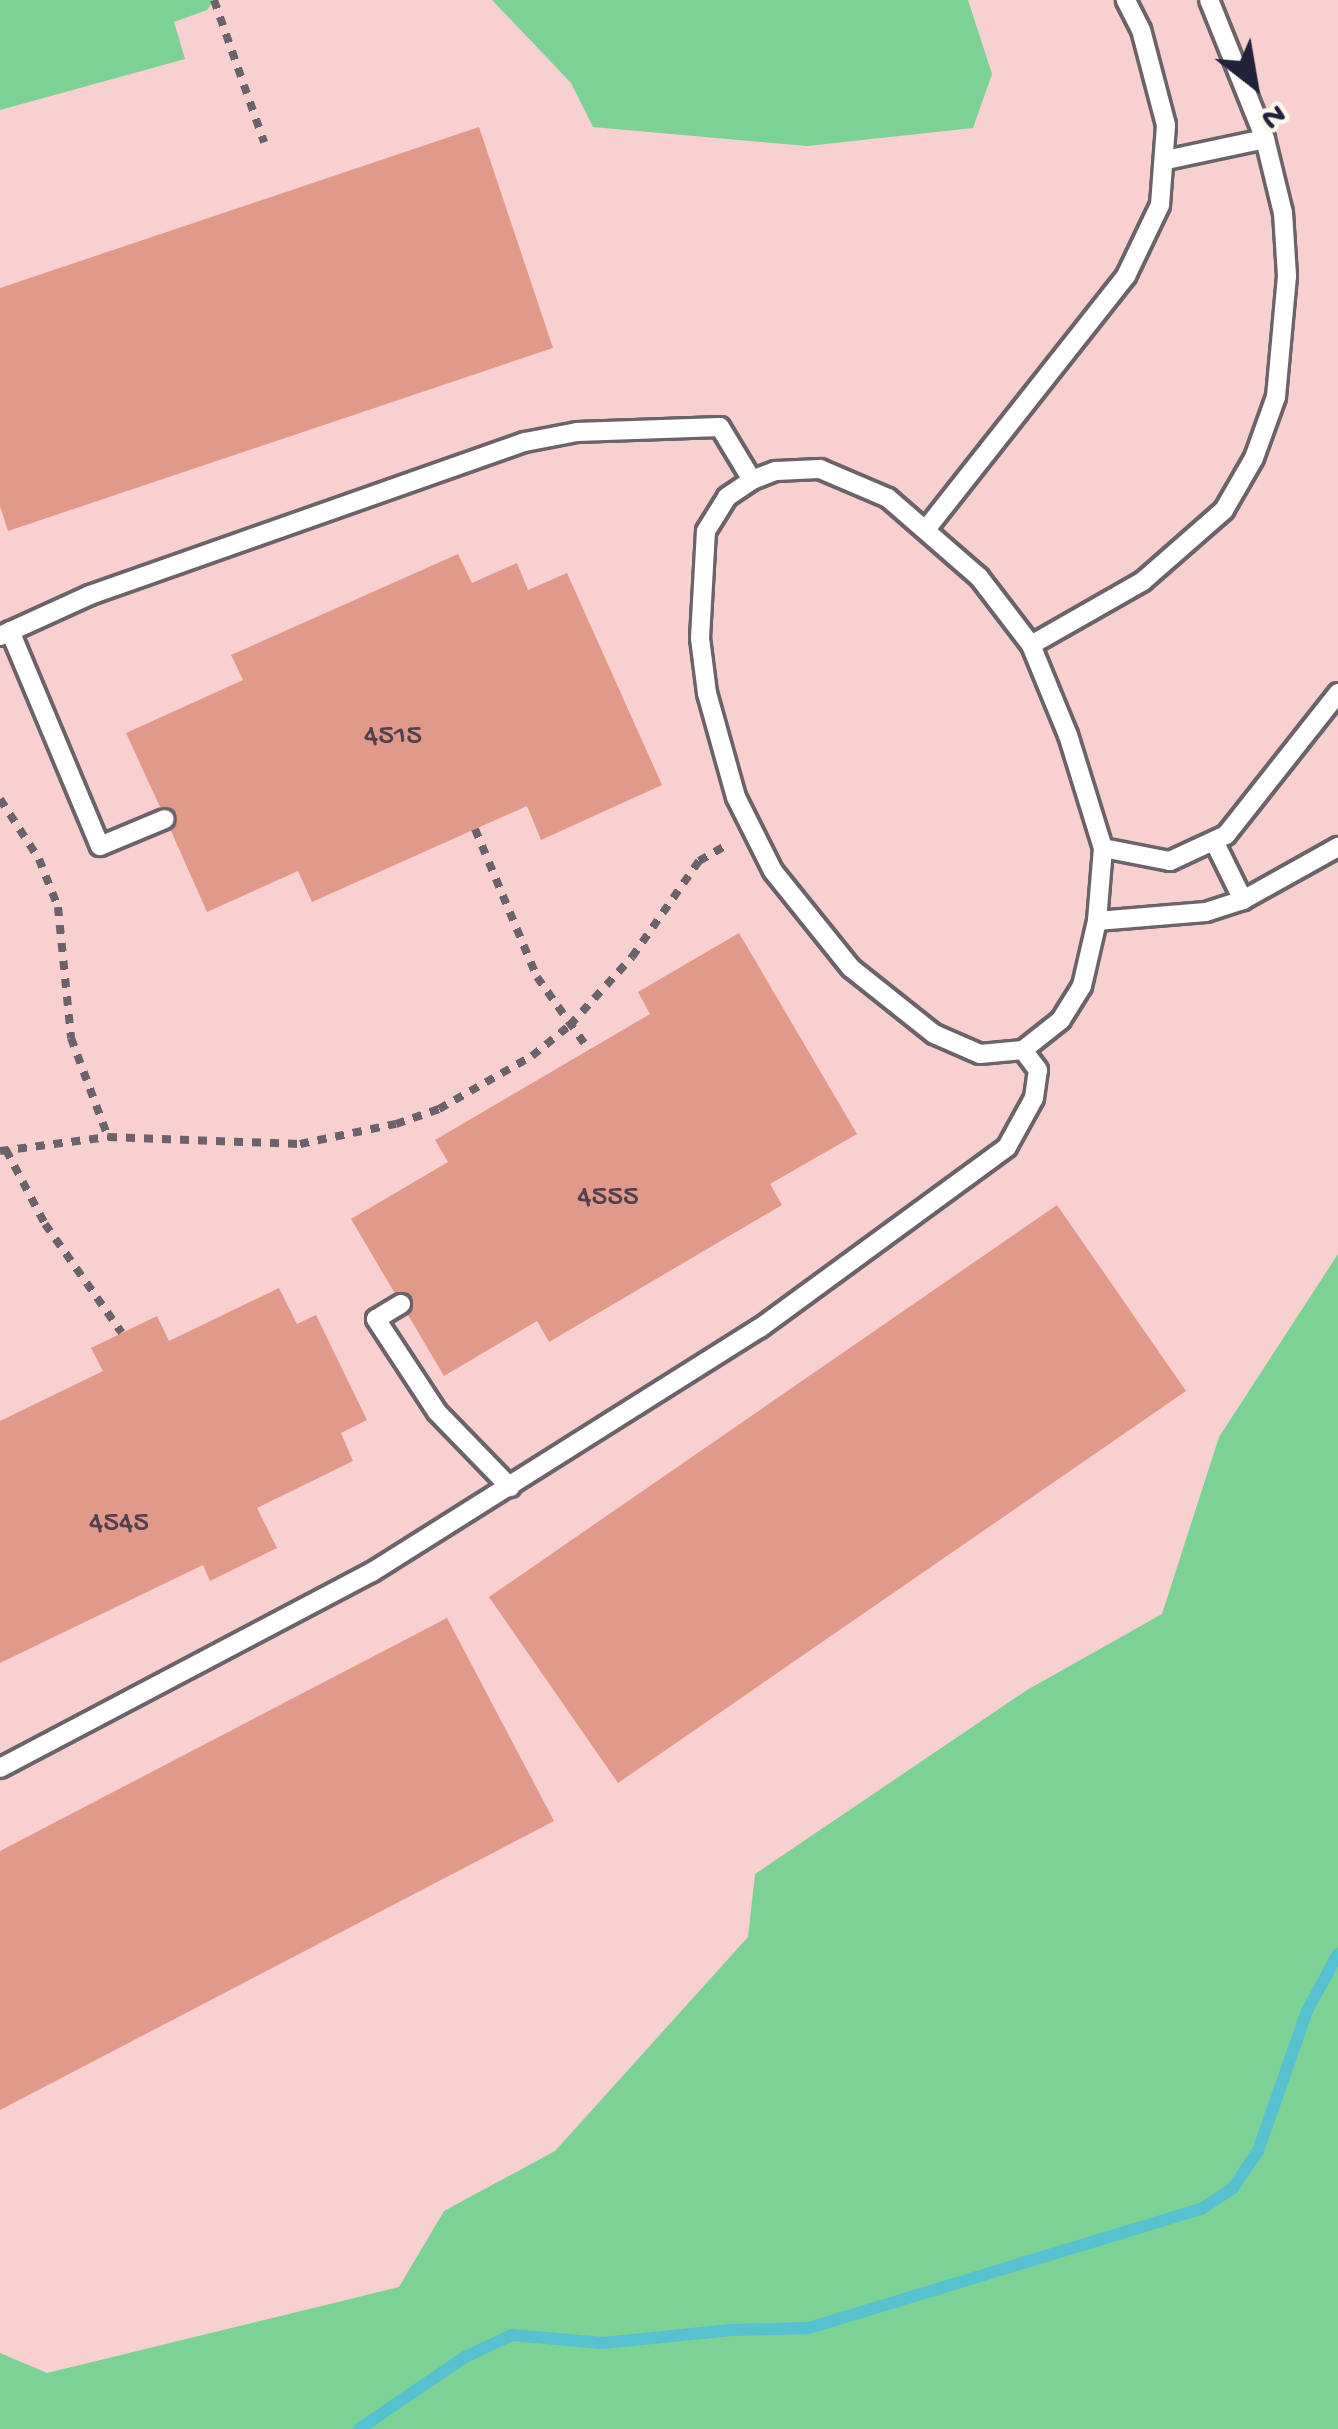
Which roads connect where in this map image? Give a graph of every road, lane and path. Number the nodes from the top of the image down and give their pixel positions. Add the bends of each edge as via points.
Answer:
1 (214, 0) edge
2 (1126, 0) edge
3 (1209, 0) edge
4 (1265, 139) junction
5 (264, 142) dead end
6 (1166, 160) junction
7 (752, 480) junction
8 (927, 528) junction
9 (5, 634) edge
10 (1031, 645) junction
11 (1338, 693) edge
12 (0, 799) edge
13 (165, 819) dead end
14 (475, 829) dead end
15 (752, 833) junction
16 (1214, 841) junction
17 (1338, 847) edge
18 (1103, 848) junction
19 (1243, 900) junction
20 (1097, 921) junction
21 (570, 1025) junction
22 (589, 1050) dead end
23 (1023, 1050) junction
24 (108, 1137) junction
25 (3, 1150) edge
26 (401, 1304) dead end
27 (122, 1333) dead end
28 (510, 1487) junction
29 (0, 1768) edge

1 - 5 path
2 - 6 lane via 1158,86
3 - 4 lane
4 - 6 lane
4 - 10 lane via 1283,213 1287,276 1276,397 1255,458 1224,510 1182,551
6 - 8 lane via 1160,205 1126,276
7 - 8 lane via 820,469 848,476
7 - 9 lane via 720,427 542,439 90,595
7 - 15 lane via 727,497 706,531 700,579 707,693
8 - 10 lane
9 - 13 lane via 100,846
10 - 18 lane
11 - 16 lane via 1244,815
12 - 24 path via 58,908 71,1038
14 - 21 path via 537,976
15 - 21 path via 699,862 632,957
15 - 23 lane via 806,917 896,1006 980,1054
16 - 18 lane via 1170,861
16 - 19 lane
17 - 19 lane
18 - 20 lane
19 - 20 lane via 1167,918
20 - 23 lane via 1082,986 1061,1020
21 - 22 path
21 - 24 path via 487,1084 396,1124 300,1144
23 - 28 lane via 1038,1070 1034,1098 1007,1148 760,1328
24 - 25 path
25 - 27 path
26 - 28 lane via 376,1319 437,1412
28 - 29 lane via 372,1572

